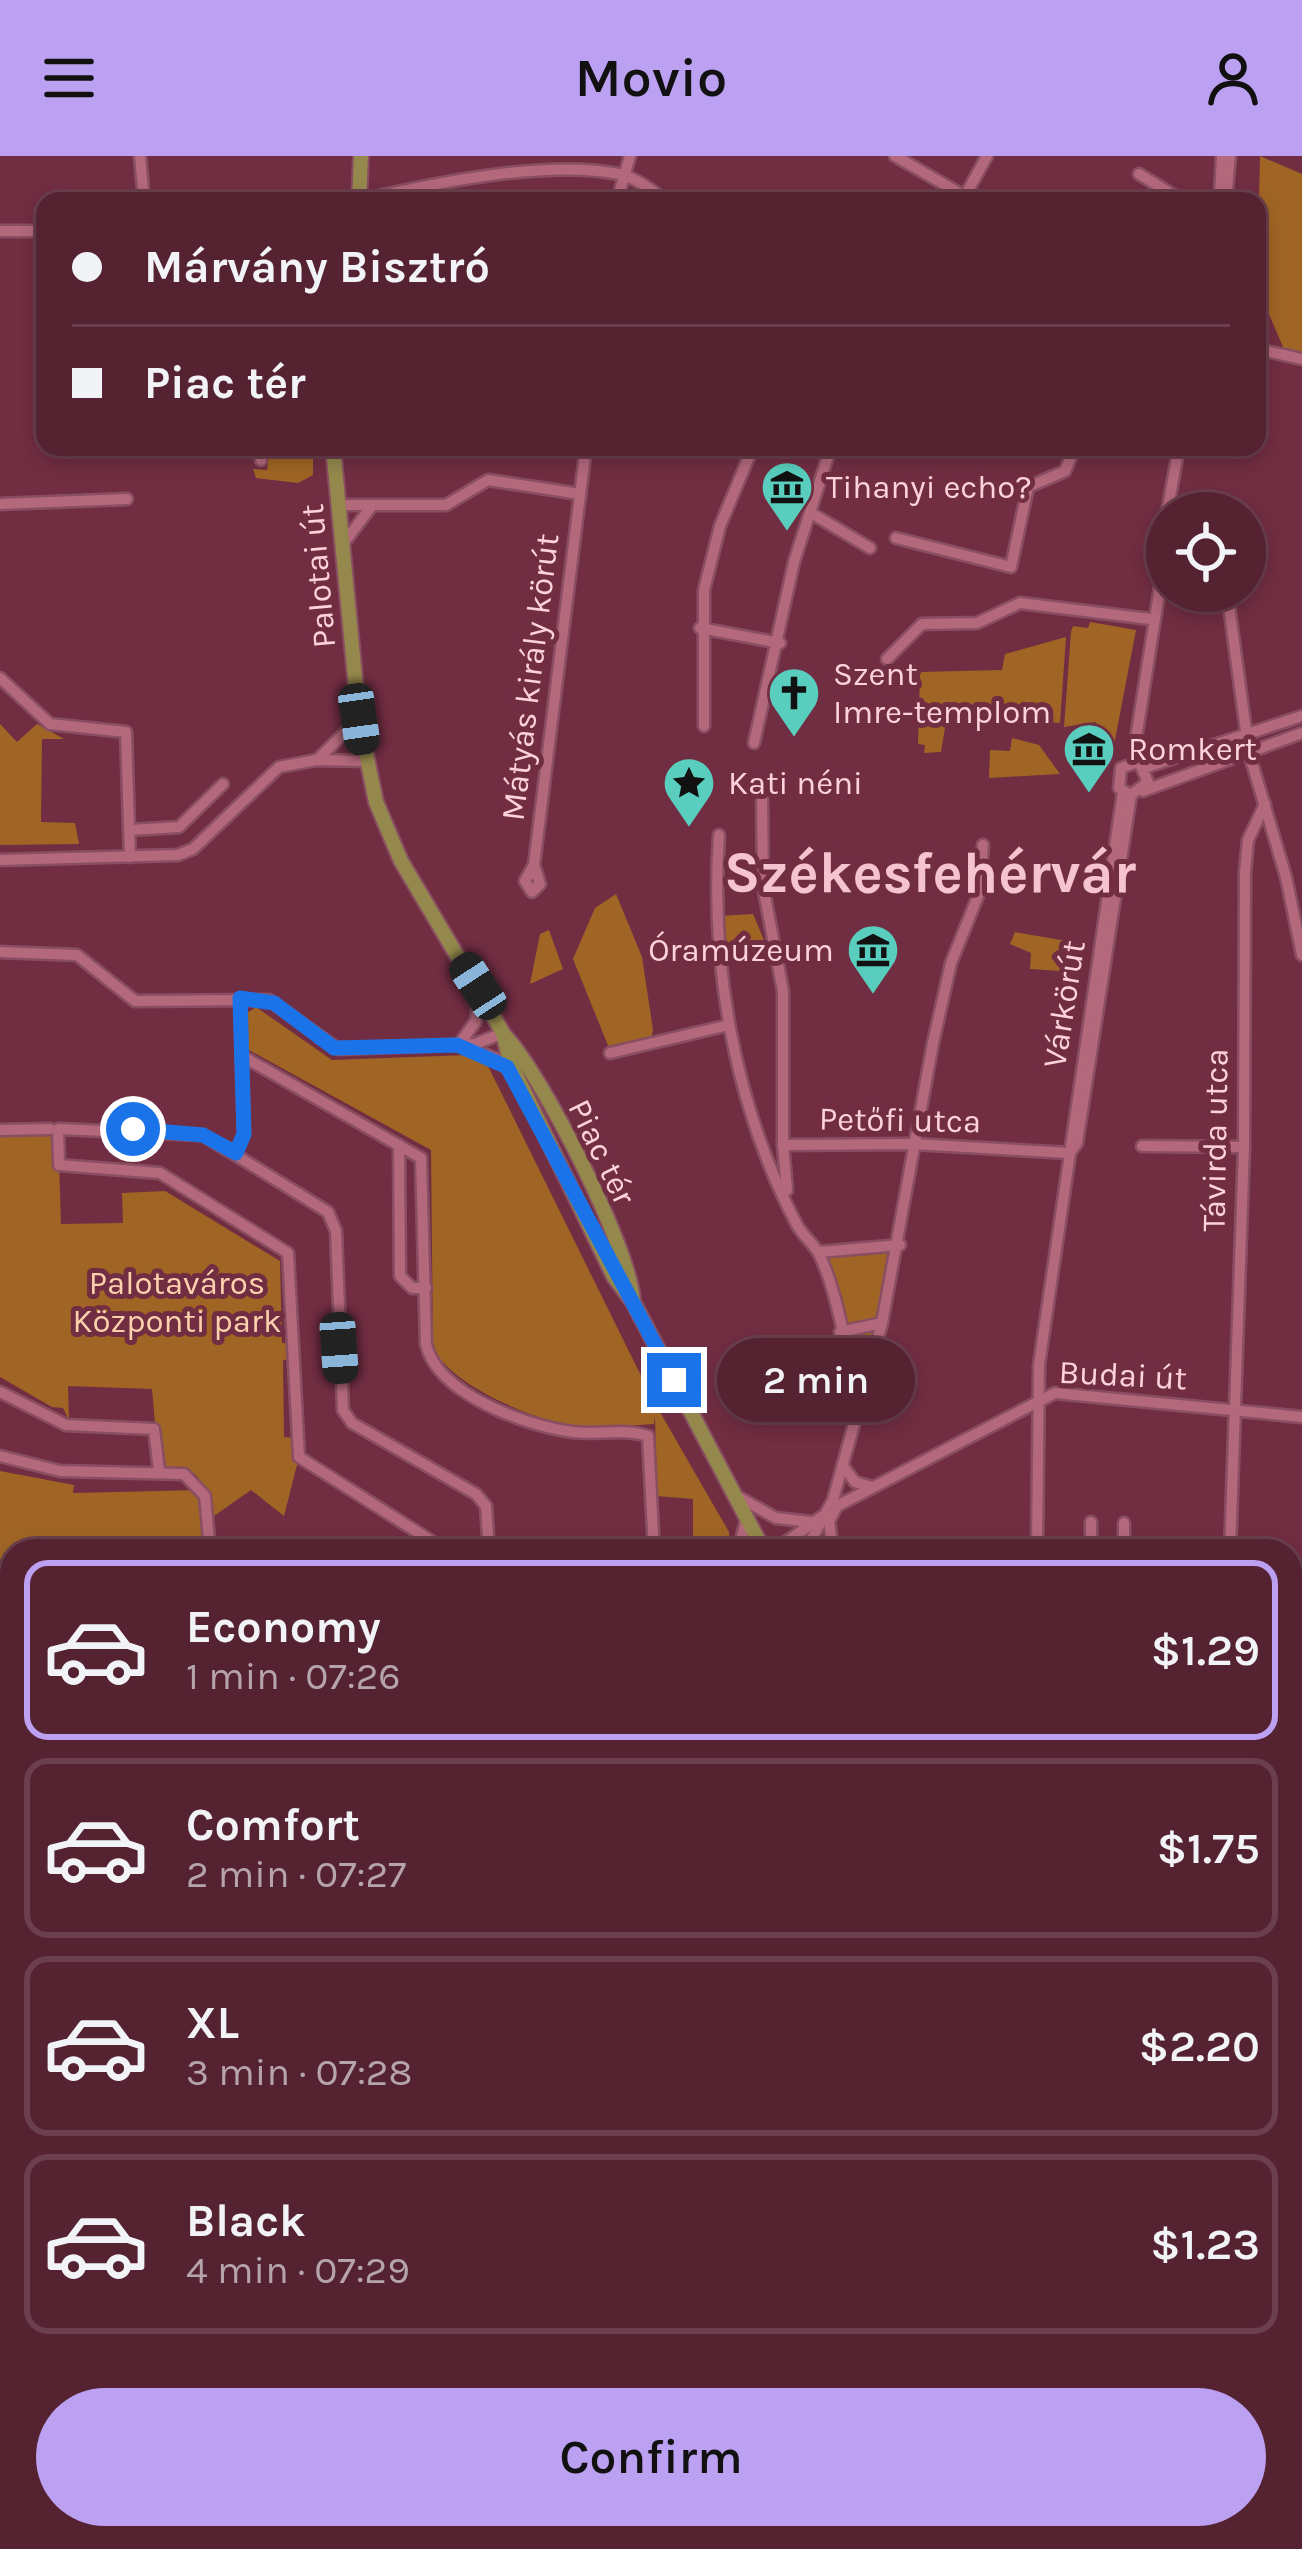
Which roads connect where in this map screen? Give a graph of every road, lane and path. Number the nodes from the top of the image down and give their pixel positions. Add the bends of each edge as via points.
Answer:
1 (140, 156) edge
2 (361, 156) edge
3 (630, 156) edge
4 (895, 156) edge
5 (987, 156) edge
6 (1227, 156) edge
7 (1139, 174) dead end
8 (625, 176) junction
9 (143, 192) edge
10 (359, 192) edge
11 (396, 192) edge
12 (620, 192) edge
13 (652, 192) edge
14 (957, 192) edge
15 (972, 192) edge
16 (1168, 192) edge
17 (1224, 192) edge
18 (0, 231) edge
19 (36, 231) edge
20 (1266, 351) edge
21 (1301, 358) edge
22 (334, 456) edge
23 (585, 456) edge
24 (749, 456) edge
25 (828, 456) edge
26 (1070, 456) edge
27 (1179, 456) edge
28 (1173, 492) edge
29 (580, 494) junction
30 (127, 499) dead end
31 (0, 504) edge
32 (374, 505) junction
33 (338, 506) junction
34 (812, 513) junction
35 (896, 538) dead end
36 (342, 547) junction
37 (870, 548) dead end
38 (1152, 612) edge
39 (1157, 612) edge
40 (1230, 612) edge
41 (1150, 619) junction
42 (700, 628) junction
43 (780, 643) junction
44 (887, 659) dead end
45 (0, 678) edge
46 (1302, 716) edge
47 (359, 719) junction
48 (704, 726) dead end
49 (1302, 733) edge
50 (1246, 734) junction
51 (754, 743) dead end
52 (1249, 752) junction
53 (316, 760) junction
54 (366, 761) junction
55 (1135, 766) junction
56 (223, 784) dead end
57 (1132, 792) junction
58 (762, 794) dead end
59 (1265, 804) junction
60 (130, 830) junction
61 (719, 835) dead end
62 (983, 845) dead end
63 (130, 856) junction
64 (0, 860) edge
65 (534, 865) dead end
66 (0, 952) edge
67 (1302, 955) edge
68 (463, 963) joint
69 (478, 986) junction
70 (240, 998) junction
71 (729, 1025) junction
72 (503, 1033) junction
73 (457, 1045) junction
74 (610, 1053) dead end
75 (242, 1056) junction
76 (520, 1083) junction
77 (54, 1129) junction
78 (0, 1130) edge
79 (913, 1144) junction
80 (399, 1145) junction
81 (783, 1145) junction
82 (1142, 1146) dead end
83 (1244, 1147) junction
84 (236, 1153) junction
85 (1070, 1153) junction
86 (787, 1199) junction
87 (900, 1245) junction
88 (819, 1252) junction
89 (426, 1288) junction
90 (634, 1302) junction
91 (882, 1323) junction
92 (840, 1332) junction
93 (0, 1392) edge
94 (859, 1399) junction
95 (1036, 1399) junction
96 (1235, 1410) junction
97 (1302, 1417) edge
98 (0, 1456) edge
99 (843, 1466) junction
100 (159, 1470) junction
101 (872, 1487) junction
102 (735, 1495) junction
103 (837, 1506) junction
104 (747, 1517) junction
105 (820, 1518) junction
106 (1091, 1522) dead end
107 (1124, 1522) dead end
108 (209, 1539) edge
109 (428, 1539) edge
110 (488, 1539) edge
111 (654, 1539) edge
112 (741, 1539) edge
113 (761, 1539) edge
114 (788, 1539) edge
115 (810, 1539) edge
116 (832, 1539) edge
117 (1037, 1539) edge
118 (1091, 1539) edge
119 (1124, 1539) edge
120 (1230, 1539) edge

1 - 9 street
2 - 10 main road
3 - 8 street
4 - 14 street
5 - 15 street
6 - 17 street
7 - 16 street
8 - 11 street via 564,171
8 - 12 street
8 - 13 street
18 - 19 street
20 - 21 street
22 - 33 main road, Palotai út
23 - 29 street, Mátyás király körút
24 - 42 street via 720,526
25 - 34 street
26 - 35 street via 1065,471 1024,495 1011,567
27 - 28 street, Várkörút
29 - 32 street, Mátyás király körút via 488,480 453,503
29 - 65 street, Mátyás király körút
30 - 31 street
32 - 33 street
32 - 36 street
33 - 36 main road, Palotai út
34 - 37 street
34 - 43 street
36 - 47 main road, Palotai út
38 - 41 street, Várkörút
39 - 55 street, Várkörút
40 - 50 street
41 - 44 street via 1020,603 977,622 922,624
41 - 55 street, Várkörút
42 - 43 street
42 - 48 street
43 - 51 street
45 - 60 street via 50,724 125,732
46 - 50 street
47 - 53 street
47 - 54 main road, Palotai út
49 - 52 street
50 - 52 street
50 - 55 street
52 - 57 street
52 - 59 street
53 - 54 street
53 - 63 street via 273,772 188,852
54 - 68 main road, Palotai út via 389,837
55 - 57 street, Várkörút via 1148,777
55 - 57 street, Várkörút via 1117,778
56 - 60 street via 179,827
57 - 85 street, Várkörút
58 - 81 street via 763,886 783,991
59 - 67 street
59 - 83 street, Távirda utca via 1247,840 1245,872
60 - 63 street
61 - 71 street via 717,929
62 - 79 street via 980,891 949,960
63 - 64 street
66 - 70 street via 77,956 135,1000
68 - 69 main road, Piac tér
69 - 72 main road, Piac tér
69 - 73 street via 476,1021
70 - 73 street via 274,1003 334,1048
70 - 75 street
71 - 74 street
71 - 86 street via 749,1108
72 - 73 street
72 - 76 main road, Piac tér
72 - 90 main road, Piac tér via 566,1136 628,1268
73 - 76 street via 496,1059
75 - 80 street
75 - 84 street via 244,1134
76 - 90 main road, Piac tér via 614,1277
77 - 78 street
77 - 84 street via 188,1132
77 - 109 street via 59,1166 166,1175 288,1252 299,1457
79 - 81 street, Petőfi utca
79 - 85 street, Petőfi utca
79 - 87 street
80 - 89 street via 426,1167
80 - 89 street via 400,1276
81 - 86 street, Petőfi utca
82 - 83 street
83 - 96 street, Távirda utca
84 - 110 street via 320,1204 333,1221 343,1410 352,1423 476,1494 486,1506
85 - 95 street, Várkörút
86 - 88 street
87 - 88 street
87 - 91 street
88 - 92 street
89 - 111 street via 426,1344 442,1374 485,1401 555,1427 646,1435
90 - 102 main road, Piac tér
91 - 92 street
91 - 94 street
92 - 94 street
93 - 100 street via 65,1425 154,1430
94 - 99 street
95 - 96 street, Budai út via 1055,1393
95 - 101 street, Budai út
95 - 117 street, Várkörút
96 - 97 street, Budai út
96 - 120 street, Távirda utca
98 - 100 street via 80,1473
99 - 101 street via 855,1483
99 - 105 street
100 - 108 street via 184,1474 203,1490
101 - 103 street, Budai út
102 - 104 main road, Piac tér
102 - 105 street via 776,1518
103 - 105 street, Budai út
103 - 116 street
104 - 112 street
104 - 113 main road, Piac tér
105 - 114 street, Budai út
105 - 115 street, Budai út
106 - 118 street
107 - 119 street

